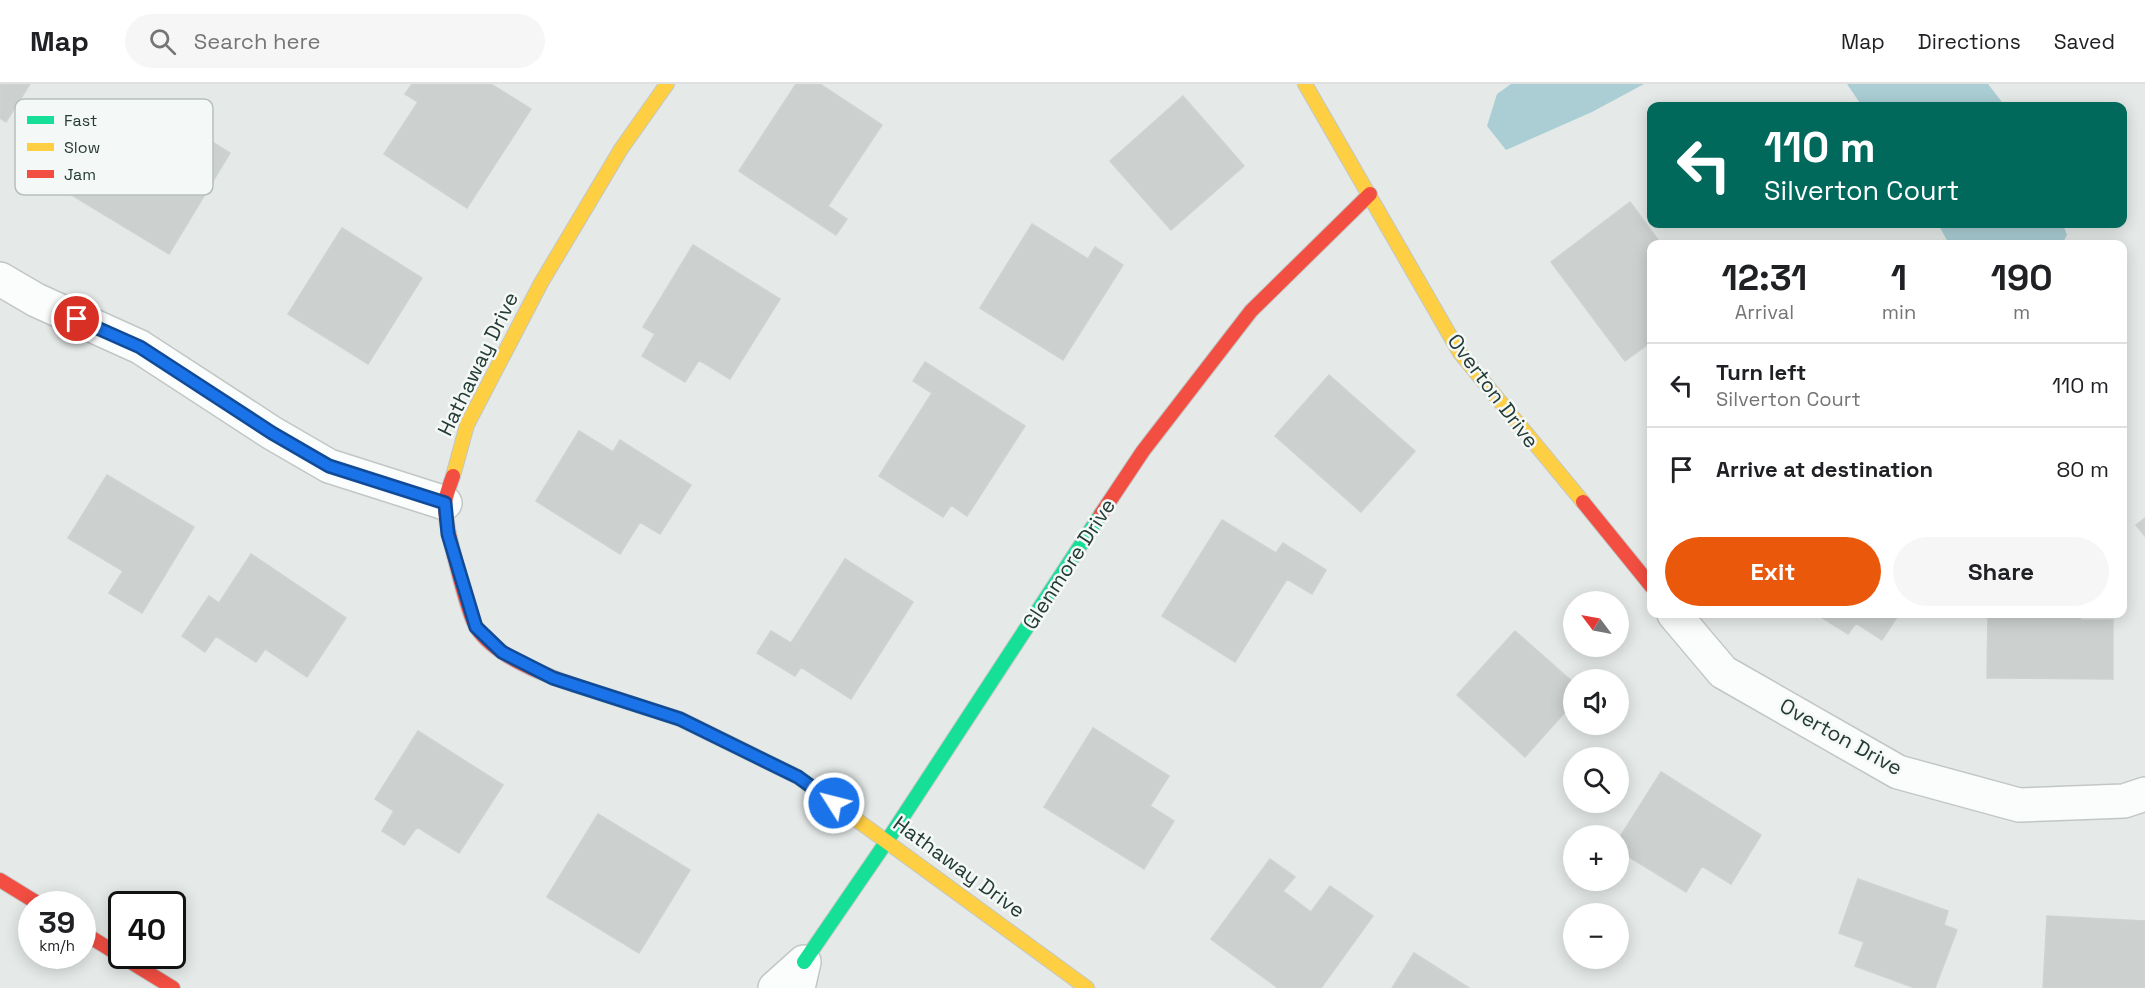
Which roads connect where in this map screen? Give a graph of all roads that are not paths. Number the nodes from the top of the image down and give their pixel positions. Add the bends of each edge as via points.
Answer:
1 (667, 84) edge
2 (1305, 84) edge
3 (1370, 194) junction
4 (0, 279) edge
5 (445, 503) junction
6 (1647, 581) edge
7 (1677, 618) edge
8 (2145, 794) edge
9 (887, 842) junction
10 (0, 880) edge
11 (18, 891) edge
12 (96, 941) edge
13 (801, 975) edge
14 (173, 988) edge
15 (775, 988) edge
16 (1087, 988) edge

1 - 5 street, Hathaway Drive via 621,149 541,284 467,425
2 - 3 street, Overton Drive
3 - 6 street, Overton Drive via 1460,353
3 - 9 street, Glenmore Drive via 1251,310 1143,451
4 - 5 street via 36,300 140,347 329,466
5 - 9 street, Hathaway Drive via 448,534 476,627 502,652 553,678 680,719 798,777
7 - 8 street, Overton Drive via 1723,672 1898,772 2019,805 2124,801
9 - 13 street, Glenmore Drive
9 - 16 street, Hathaway Drive
10 - 11 street
12 - 14 street
13 - 15 street, Glenmore Drive

